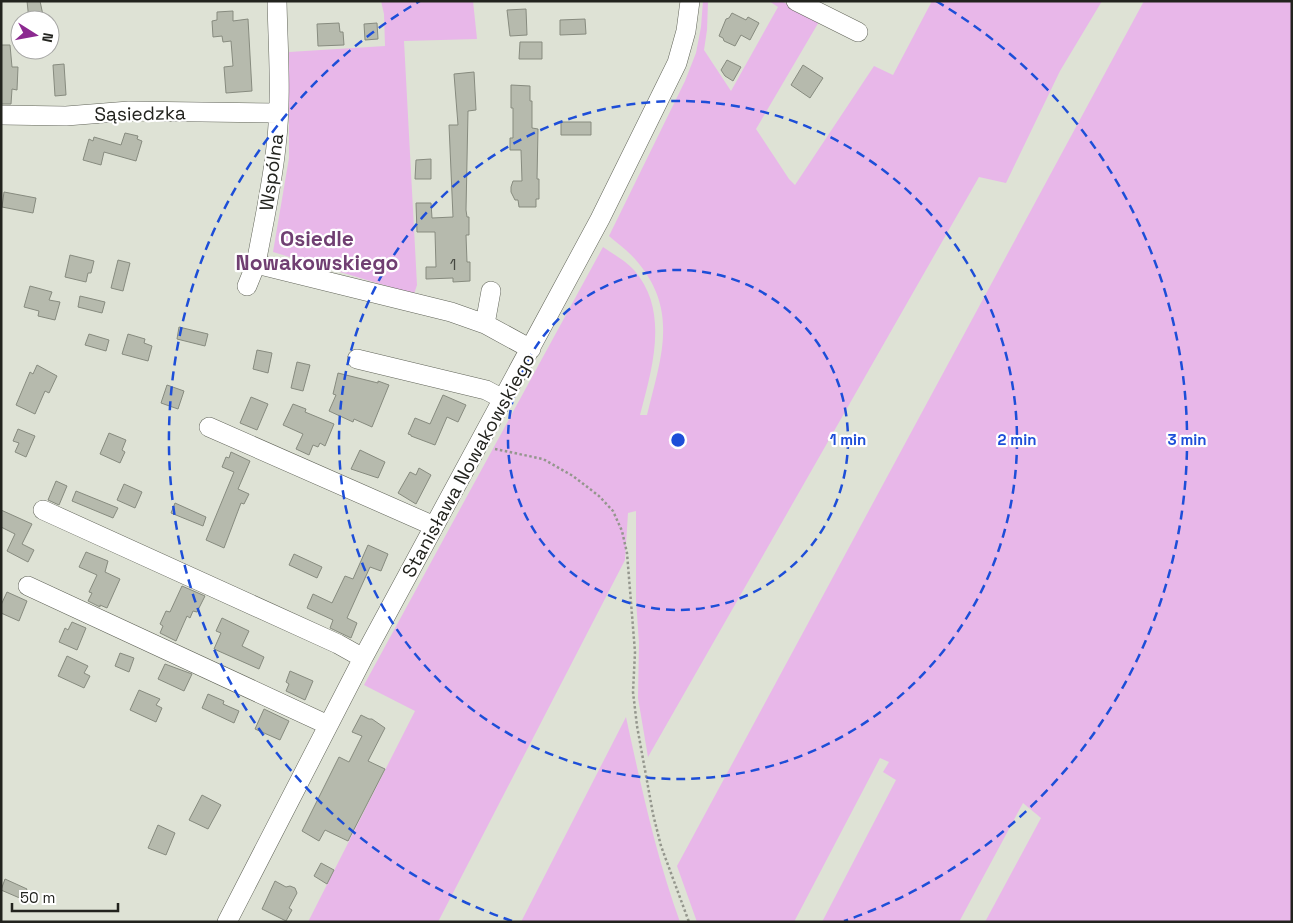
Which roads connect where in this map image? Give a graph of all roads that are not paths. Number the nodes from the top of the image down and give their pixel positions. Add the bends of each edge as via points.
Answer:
1 (277, 1) edge
2 (690, 1) edge
3 (796, 1) edge
4 (858, 32) dead end
5 (279, 113) junction
6 (1, 115) edge
7 (256, 264) junction
8 (247, 286) dead end
9 (491, 291) dead end
10 (485, 324) junction
11 (531, 349) junction
12 (357, 359) dead end
13 (504, 399) junction
14 (209, 426) dead end
15 (43, 510) dead end
16 (434, 526) junction
17 (28, 586) dead end
18 (363, 658) junction
19 (328, 725) junction
20 (227, 922) edge

1 - 5 street, Wspólna
2 - 11 street, Stanisława Nowakowskiego via 677,63
3 - 4 street
5 - 6 street, Sąsiedzka via 129,111 66,116
5 - 7 street, Wspólna via 274,165
7 - 8 street, Wspólna
7 - 10 street via 451,312
9 - 10 street
10 - 11 street
11 - 13 street, Stanisława Nowakowskiego
12 - 13 street via 486,390
13 - 16 street, Stanisława Nowakowskiego
14 - 16 street
15 - 18 street
16 - 18 street, Stanisława Nowakowskiego
17 - 19 street
18 - 19 street, Stanisława Nowakowskiego
19 - 20 street, Stanisława Nowakowskiego

